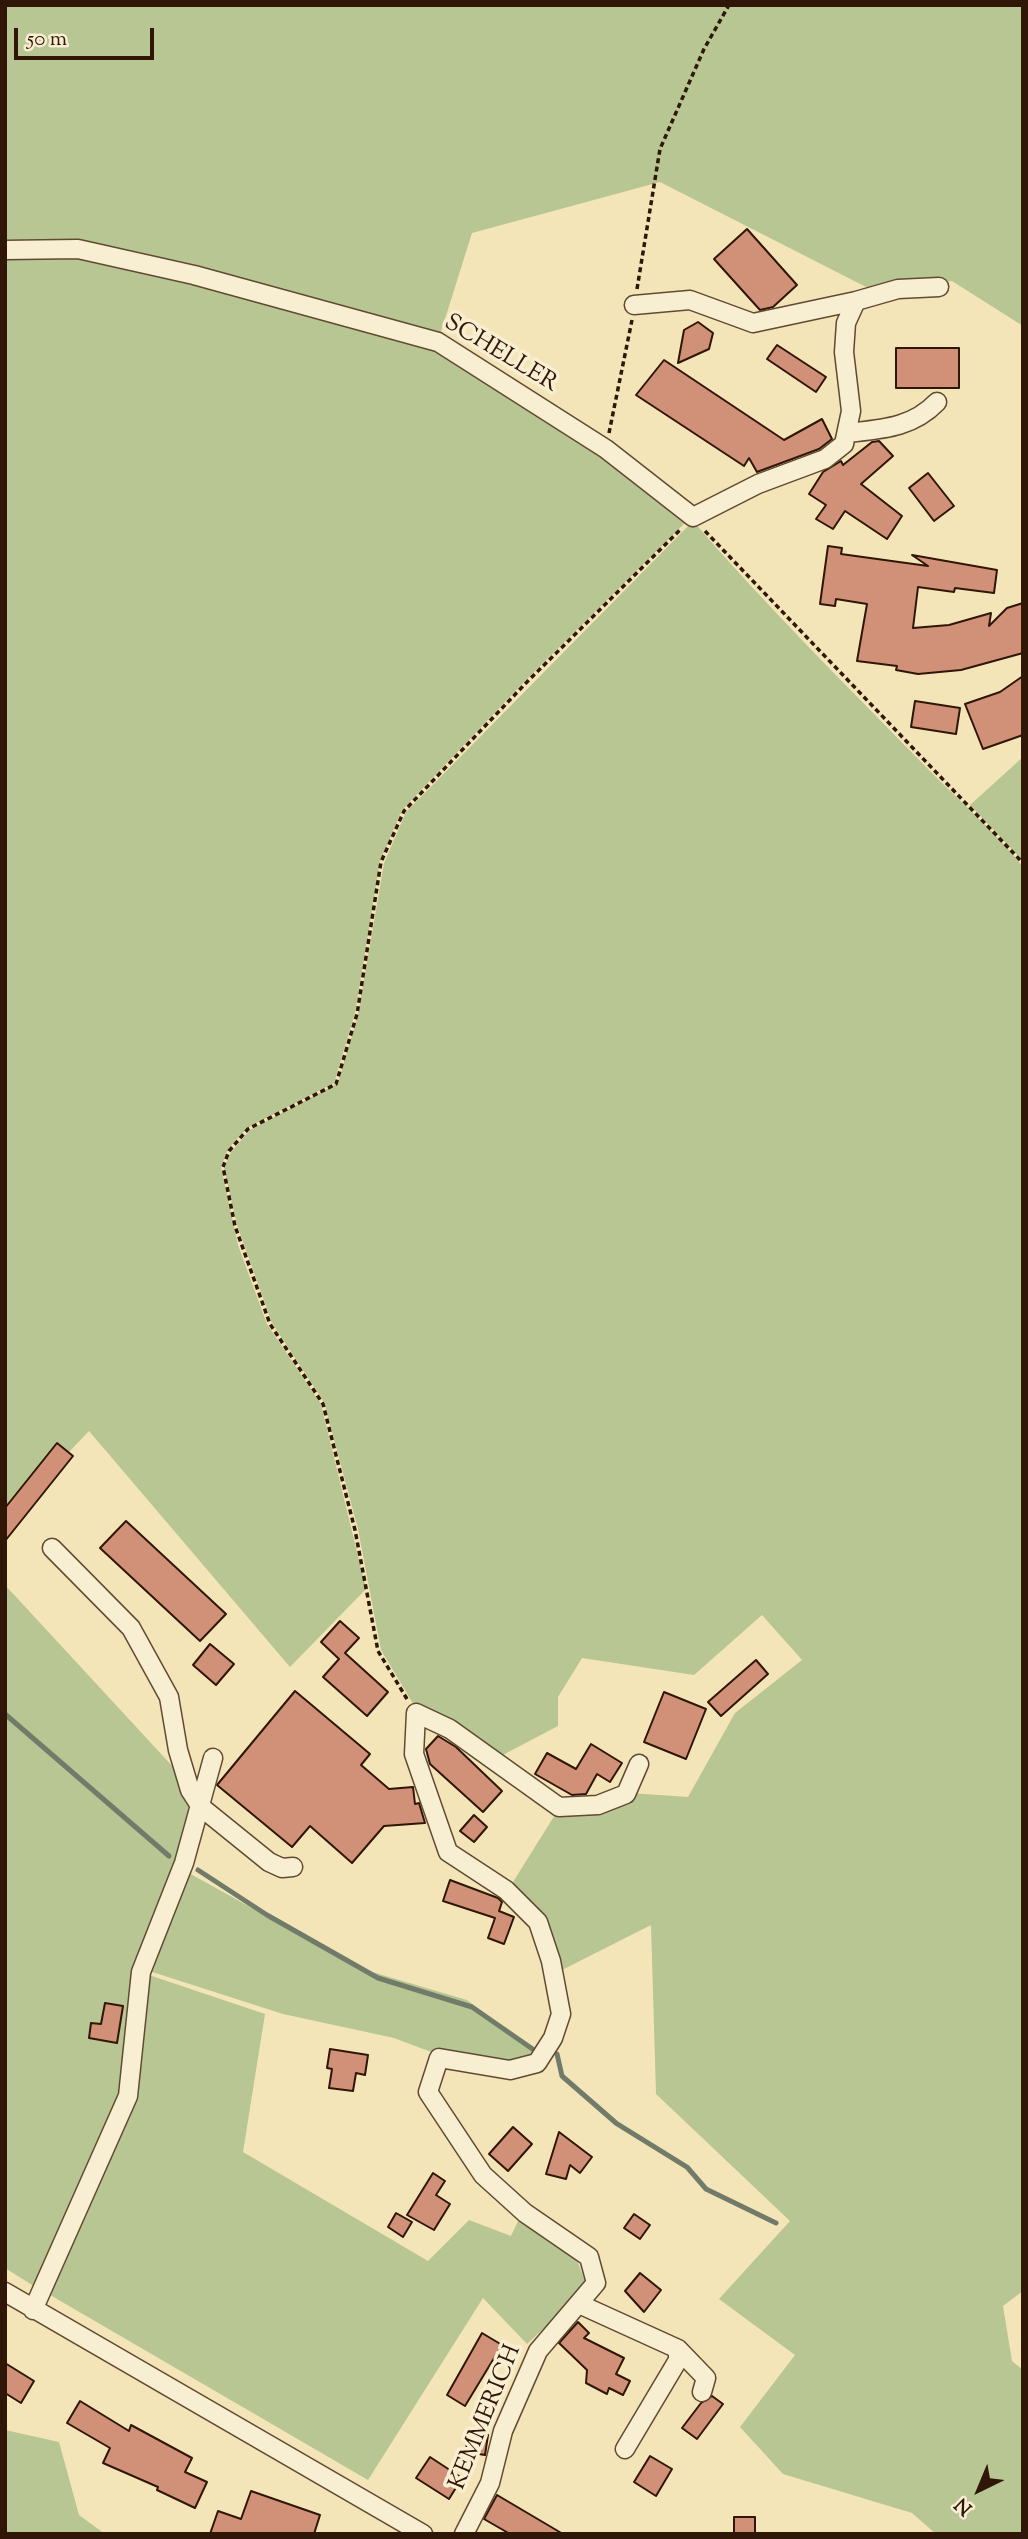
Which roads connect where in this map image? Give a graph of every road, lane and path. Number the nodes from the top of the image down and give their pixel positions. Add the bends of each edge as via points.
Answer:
1 (729, 5) edge
2 (5, 250) edge
3 (939, 287) dead end
4 (856, 300) junction
5 (634, 305) junction
6 (937, 402) dead end
7 (847, 433) junction
8 (606, 449) junction
9 (693, 517) junction
10 (1023, 863) edge
11 (52, 1548) dead end
12 (416, 1713) junction
13 (213, 1758) dead end
14 (639, 1763) dead end
15 (201, 1807) junction
16 (293, 1867) dead end
17 (5, 2292) edge
18 (579, 2304) junction
19 (33, 2310) junction
20 (678, 2349) junction
21 (702, 2392) dead end
22 (625, 2449) dead end
23 (424, 2534) edge
24 (464, 2534) edge

1 - 5 path via 704,49 660,149
2 - 8 street, SCHELLER via 78,249 194,275 438,342
3 - 4 street via 898,289
4 - 5 street via 753,323 690,300
4 - 7 street via 845,333 851,411
5 - 8 path
6 - 7 street via 923,417 902,426
7 - 9 street via 844,444 825,459 758,484
8 - 9 street, SCHELLER
9 - 10 path
9 - 12 path via 404,811 381,862 357,1014 336,1084 248,1129 229,1151 223,1167 238,1237 270,1324 323,1404 379,1651
11 - 15 street via 131,1628 169,1697 178,1750 190,1790
12 - 14 street via 450,1729 559,1807 598,1805 626,1794
12 - 18 street, KEMMERICH via 414,1755 448,1852 506,1890 538,1922 561,2014 537,2063 510,2070 439,2058 428,2092 483,2175 525,2213 589,2257 596,2283
13 - 15 street
15 - 16 street via 269,1862
15 - 19 street via 141,1972 128,2096
17 - 19 street
18 - 20 street
18 - 24 street, KEMMERICH via 538,2351 503,2431 490,2483
19 - 23 street
20 - 21 street via 706,2378
20 - 22 street via 678,2360

